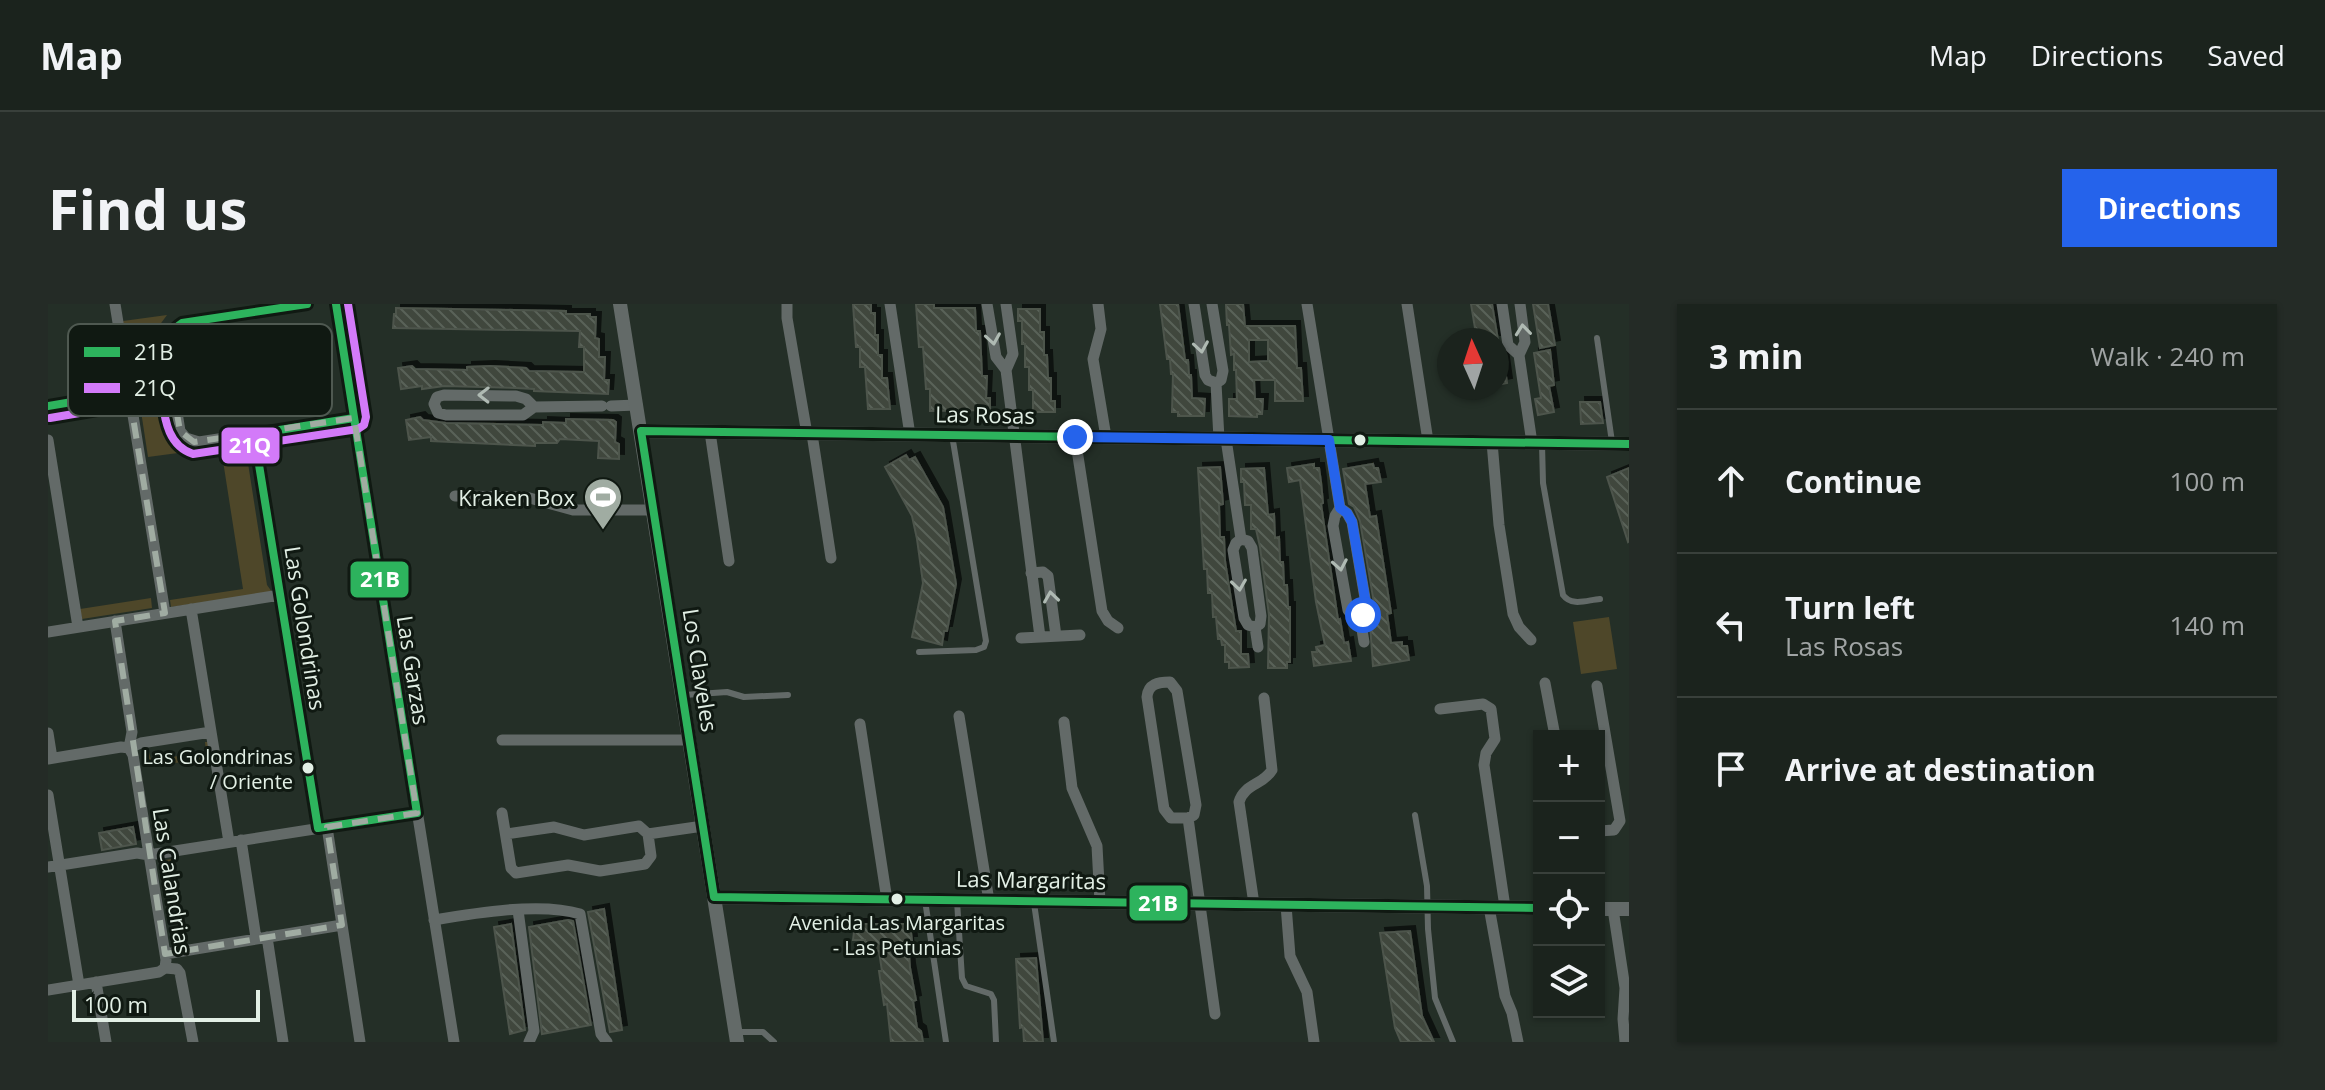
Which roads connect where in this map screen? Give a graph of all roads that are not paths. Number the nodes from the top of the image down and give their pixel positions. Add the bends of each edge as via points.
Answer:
1 (115, 304) edge
2 (307, 304) edge
3 (336, 304) edge
4 (620, 304) edge
5 (787, 304) edge
6 (890, 304) edge
7 (987, 304) edge
8 (1006, 304) edge
9 (1098, 304) edge
10 (1194, 304) edge
11 (1212, 304) edge
12 (1307, 304) edge
13 (1407, 304) edge
14 (1502, 304) edge
15 (1520, 304) edge
16 (234, 309) edge
17 (118, 324) edge
18 (181, 324) edge
19 (1597, 338) dead end
20 (1519, 355) junction
21 (1006, 370) junction
22 (1216, 383) junction
23 (68, 403) edge
24 (637, 405) junction
25 (48, 406) edge
26 (534, 407) junction
27 (133, 416) edge
28 (177, 416) edge
29 (354, 418) junction
30 (641, 431) junction
31 (710, 432) junction
32 (254, 434) junction
33 (810, 434) junction
34 (910, 435) junction
35 (952, 435) junction
36 (1014, 436) junction
37 (1075, 437) junction
38 (1106, 437) junction
39 (1223, 439) junction
40 (48, 440) edge
41 (1329, 440) junction
42 (1428, 441) junction
43 (1492, 442) junction
44 (1537, 443) junction
45 (1613, 444) junction
46 (1629, 444) edge
47 (455, 496) dead end
48 (1340, 508) junction
49 (653, 510) junction
50 (1241, 539) junction
51 (831, 558) dead end
52 (729, 561) dead end
53 (1031, 573) junction
54 (280, 595) junction
55 (1600, 599) dead end
56 (191, 609) junction
57 (165, 613) junction
58 (1360, 617) junction
59 (115, 621) junction
60 (78, 627) junction
61 (1255, 627) junction
62 (1118, 628) dead end
63 (48, 632) edge
64 (1080, 635) dead end
65 (1056, 636) junction
66 (1040, 637) junction
67 (1021, 638) dead end
68 (1531, 640) dead end
69 (1364, 642) dead end
70 (1258, 647) dead end
71 (919, 652) dead end
72 (1545, 683) dead end
73 (1597, 686) dead end
74 (682, 695) junction
75 (788, 695) dead end
76 (1264, 698) dead end
77 (1440, 709) dead end
78 (959, 716) dead end
79 (1064, 722) dead end
80 (860, 724) dead end
81 (1554, 730) edge
82 (211, 732) junction
83 (48, 733) edge
84 (502, 740) dead end
85 (689, 740) junction
86 (129, 748) junction
87 (50, 758) edge
88 (48, 795) edge
89 (417, 813) junction
90 (502, 813) dead end
91 (1415, 815) dead end
92 (1188, 818) junction
93 (703, 826) junction
94 (322, 828) junction
95 (1605, 831) edge
96 (506, 834) junction
97 (648, 834) junction
98 (235, 841) junction
99 (149, 855) junction
100 (54, 866) edge
101 (714, 897) junction
102 (887, 900) junction
103 (925, 900) junction
104 (957, 901) junction
105 (989, 901) junction
106 (1034, 901) junction
107 (1100, 902) junction
108 (1199, 904) junction
109 (1254, 904) junction
110 (1286, 905) junction
111 (1427, 906) junction
112 (1489, 907) junction
113 (1505, 907) junction
114 (1533, 908) edge
115 (1606, 909) edge
116 (1629, 909) edge
117 (518, 910) junction
118 (434, 920) junction
119 (342, 925) junction
120 (262, 938) junction
121 (165, 954) junction
122 (165, 968) junction
123 (96, 982) junction
124 (79, 985) junction
125 (48, 990) edge
126 (1215, 1014) dead end
127 (737, 1037) edge
128 (106, 1042) edge
129 (193, 1042) edge
130 (283, 1042) edge
131 (360, 1042) edge
132 (454, 1042) edge
133 (529, 1042) edge
134 (607, 1042) edge
135 (774, 1042) edge
136 (946, 1042) edge
137 (996, 1042) edge
138 (1054, 1042) edge
139 (1314, 1042) edge
140 (1453, 1042) edge
141 (1518, 1042) edge
142 (1625, 1042) edge

1 - 17 street
2 - 16 street
3 - 29 street, Las Garzas
4 - 24 street, Los Claveles
5 - 33 street
6 - 34 street
7 -> 21 street via 996,357
8 - 21 street via 1013,354
9 - 38 street via 1101,329 1093,359
10 -> 22 street via 1205,375
11 - 22 street via 1223,371
12 - 41 street
13 - 42 street
14 - 20 street via 1508,345
20 -> 15 street via 1525,342
16 - 18 street
19 - 45 lane
20 - 44 street
21 - 36 street
22 - 39 street
23 - 25 street
24 - 26 street
24 - 30 street, Los Claveles
26 -> 26 street via 516,396 444,395 434,404 446,415 523,415
27 - 57 street
28 - 32 street via 186,438 199,442
29 - 32 street
29 - 89 street, Las Garzas
30 - 31 street, Las Rosas
30 - 49 street, Los Claveles
31 - 33 street, Las Rosas
31 - 52 street
32 - 54 street, Las Golondrinas
33 - 34 street, Las Rosas
33 - 51 street
34 - 35 street, Las Rosas
35 - 36 street, Las Rosas
35 - 71 lane via 986,641 976,650
36 - 37 street, Las Rosas
36 - 53 street
37 - 38 street, Las Rosas
37 - 62 street via 1102,611
38 - 39 street, Las Rosas
39 - 41 street, Las Rosas
39 - 50 street
40 - 60 street
41 - 42 street, Las Rosas
41 - 48 street
42 - 43 street, Las Rosas
43 - 44 street, Las Rosas
43 - 68 street via 1513,614
44 - 45 street, Las Rosas
44 - 55 lane via 1563,595 1574,602
45 - 46 street, Las Rosas
47 - 49 street via 526,497 573,510
48 - 58 street via 1352,522 1367,608
48 -> 58 street via 1333,526 1348,607
49 - 74 street, Los Claveles
50 - 61 street via 1252,548 1261,616
50 -> 61 street via 1233,550 1237,577 1245,622
65 -> 53 street via 1048,576
53 - 66 street
54 - 56 street
54 - 94 street, Las Golondrinas
56 - 57 street
56 - 82 street
57 - 59 street
58 - 69 street
59 - 60 street
59 - 86 street, Las Calandrias via 132,732
60 - 63 street
61 - 70 street
64 - 65 street
65 - 66 street
66 - 67 street
72 - 81 street
73 - 95 street via 1620,821 1614,830
74 - 75 lane
74 - 85 street, Los Claveles
76 - 109 street via 1272,770 1245,790 1239,802
77 - 113 street via 1483,704 1491,709 1495,739 1484,765
78 - 105 street
79 - 107 street via 1072,788 1097,846
80 - 102 street
82 - 86 street
82 - 98 street
83 - 87 street
84 - 85 street
85 - 93 street, Los Claveles
86 - 87 street
86 - 99 street, Las Calandrias
88 - 100 street
89 - 94 street
89 - 118 street, Las Garzas
90 - 96 street
91 - 111 lane
92 - 92 street via 1196,805 1177,691 1170,682 1154,684 1147,697 1164,809 1171,818
92 - 108 street
93 - 97 street
93 - 101 street, Los Claveles
94 - 98 street
94 - 119 street, Las Golondrinas
96 - 97 street via 554,827 584,835 639,826
96 - 97 street via 516,873 568,865 600,871 645,864 651,856
98 - 99 street
98 - 120 street
99 - 100 street
99 - 121 street, Las Calandrias
100 - 124 street
101 - 102 street, Las Margaritas
101 - 127 street, Los Claveles
102 - 103 street, Las Margaritas
103 - 104 street, Las Margaritas
103 - 136 lane
104 - 105 street, Las Margaritas
104 - 137 lane via 962,978 966,986 991,994
105 - 106 street, Las Margaritas
106 - 107 street, Las Margaritas
106 - 138 lane
107 - 108 street, Las Margaritas
108 - 109 street, Las Margaritas
108 - 126 street
109 - 110 street, Las Margaritas
110 - 111 street, Las Margaritas
110 - 139 street via 1290,956 1307,992
111 - 112 street, Las Margaritas
111 - 140 lane via 1435,998
112 - 113 street, Las Margaritas
112 - 141 street
113 - 114 street, Las Margaritas
115 - 116 street
115 - 142 street via 1625,988
117 - 118 street
117 - 133 street via 534,1031
117 - 134 street via 580,914 601,1034
118 - 132 street, Las Garzas
119 - 120 street
119 - 131 street, Las Golondrinas
120 - 121 street
120 - 130 street
121 - 122 street, Las Calandrias
122 - 123 street
122 - 129 street, Las Calandrias via 180,973
123 - 124 street
123 - 128 street
124 - 125 street
127 - 135 lane via 765,1033

